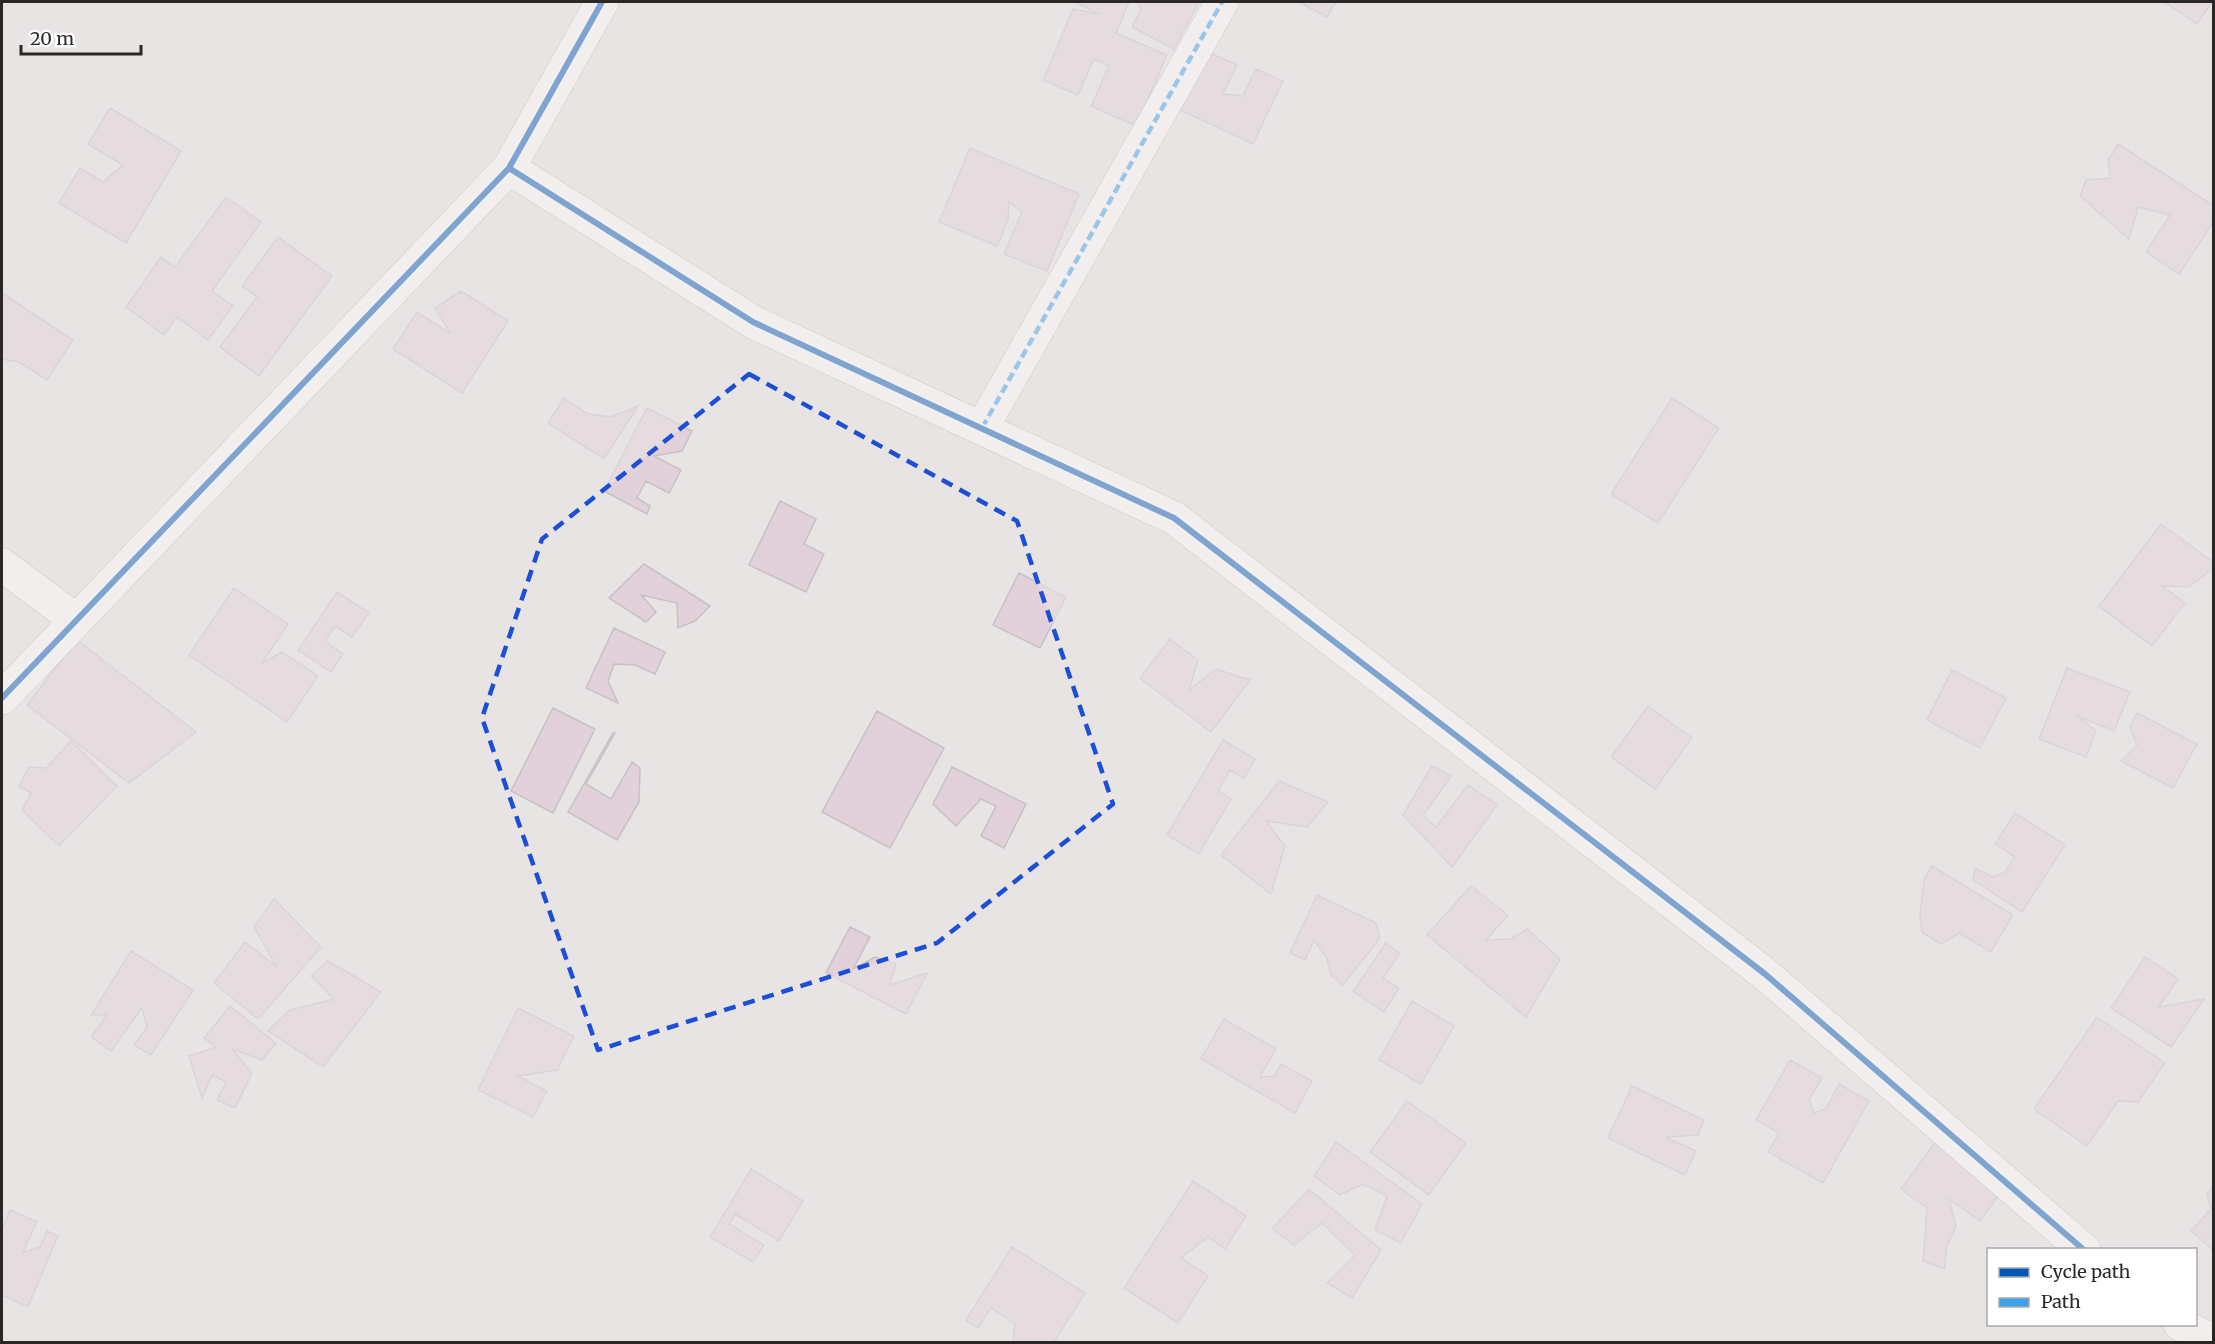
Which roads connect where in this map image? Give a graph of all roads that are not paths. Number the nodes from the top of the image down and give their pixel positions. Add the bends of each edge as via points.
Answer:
1 (602, 2) edge
2 (1222, 2) edge
3 (509, 168) junction
4 (982, 428) junction
5 (2, 566) edge
6 (76, 620) junction
7 (2, 698) edge
8 (2082, 1248) edge
9 (2184, 1326) edge
10 (2214, 1342) edge

1 - 3 street
2 - 4 street
3 - 4 street via 753,322
3 - 6 street
4 - 8 street via 1174,518 1765,974
5 - 6 street
6 - 7 street
9 - 10 street

